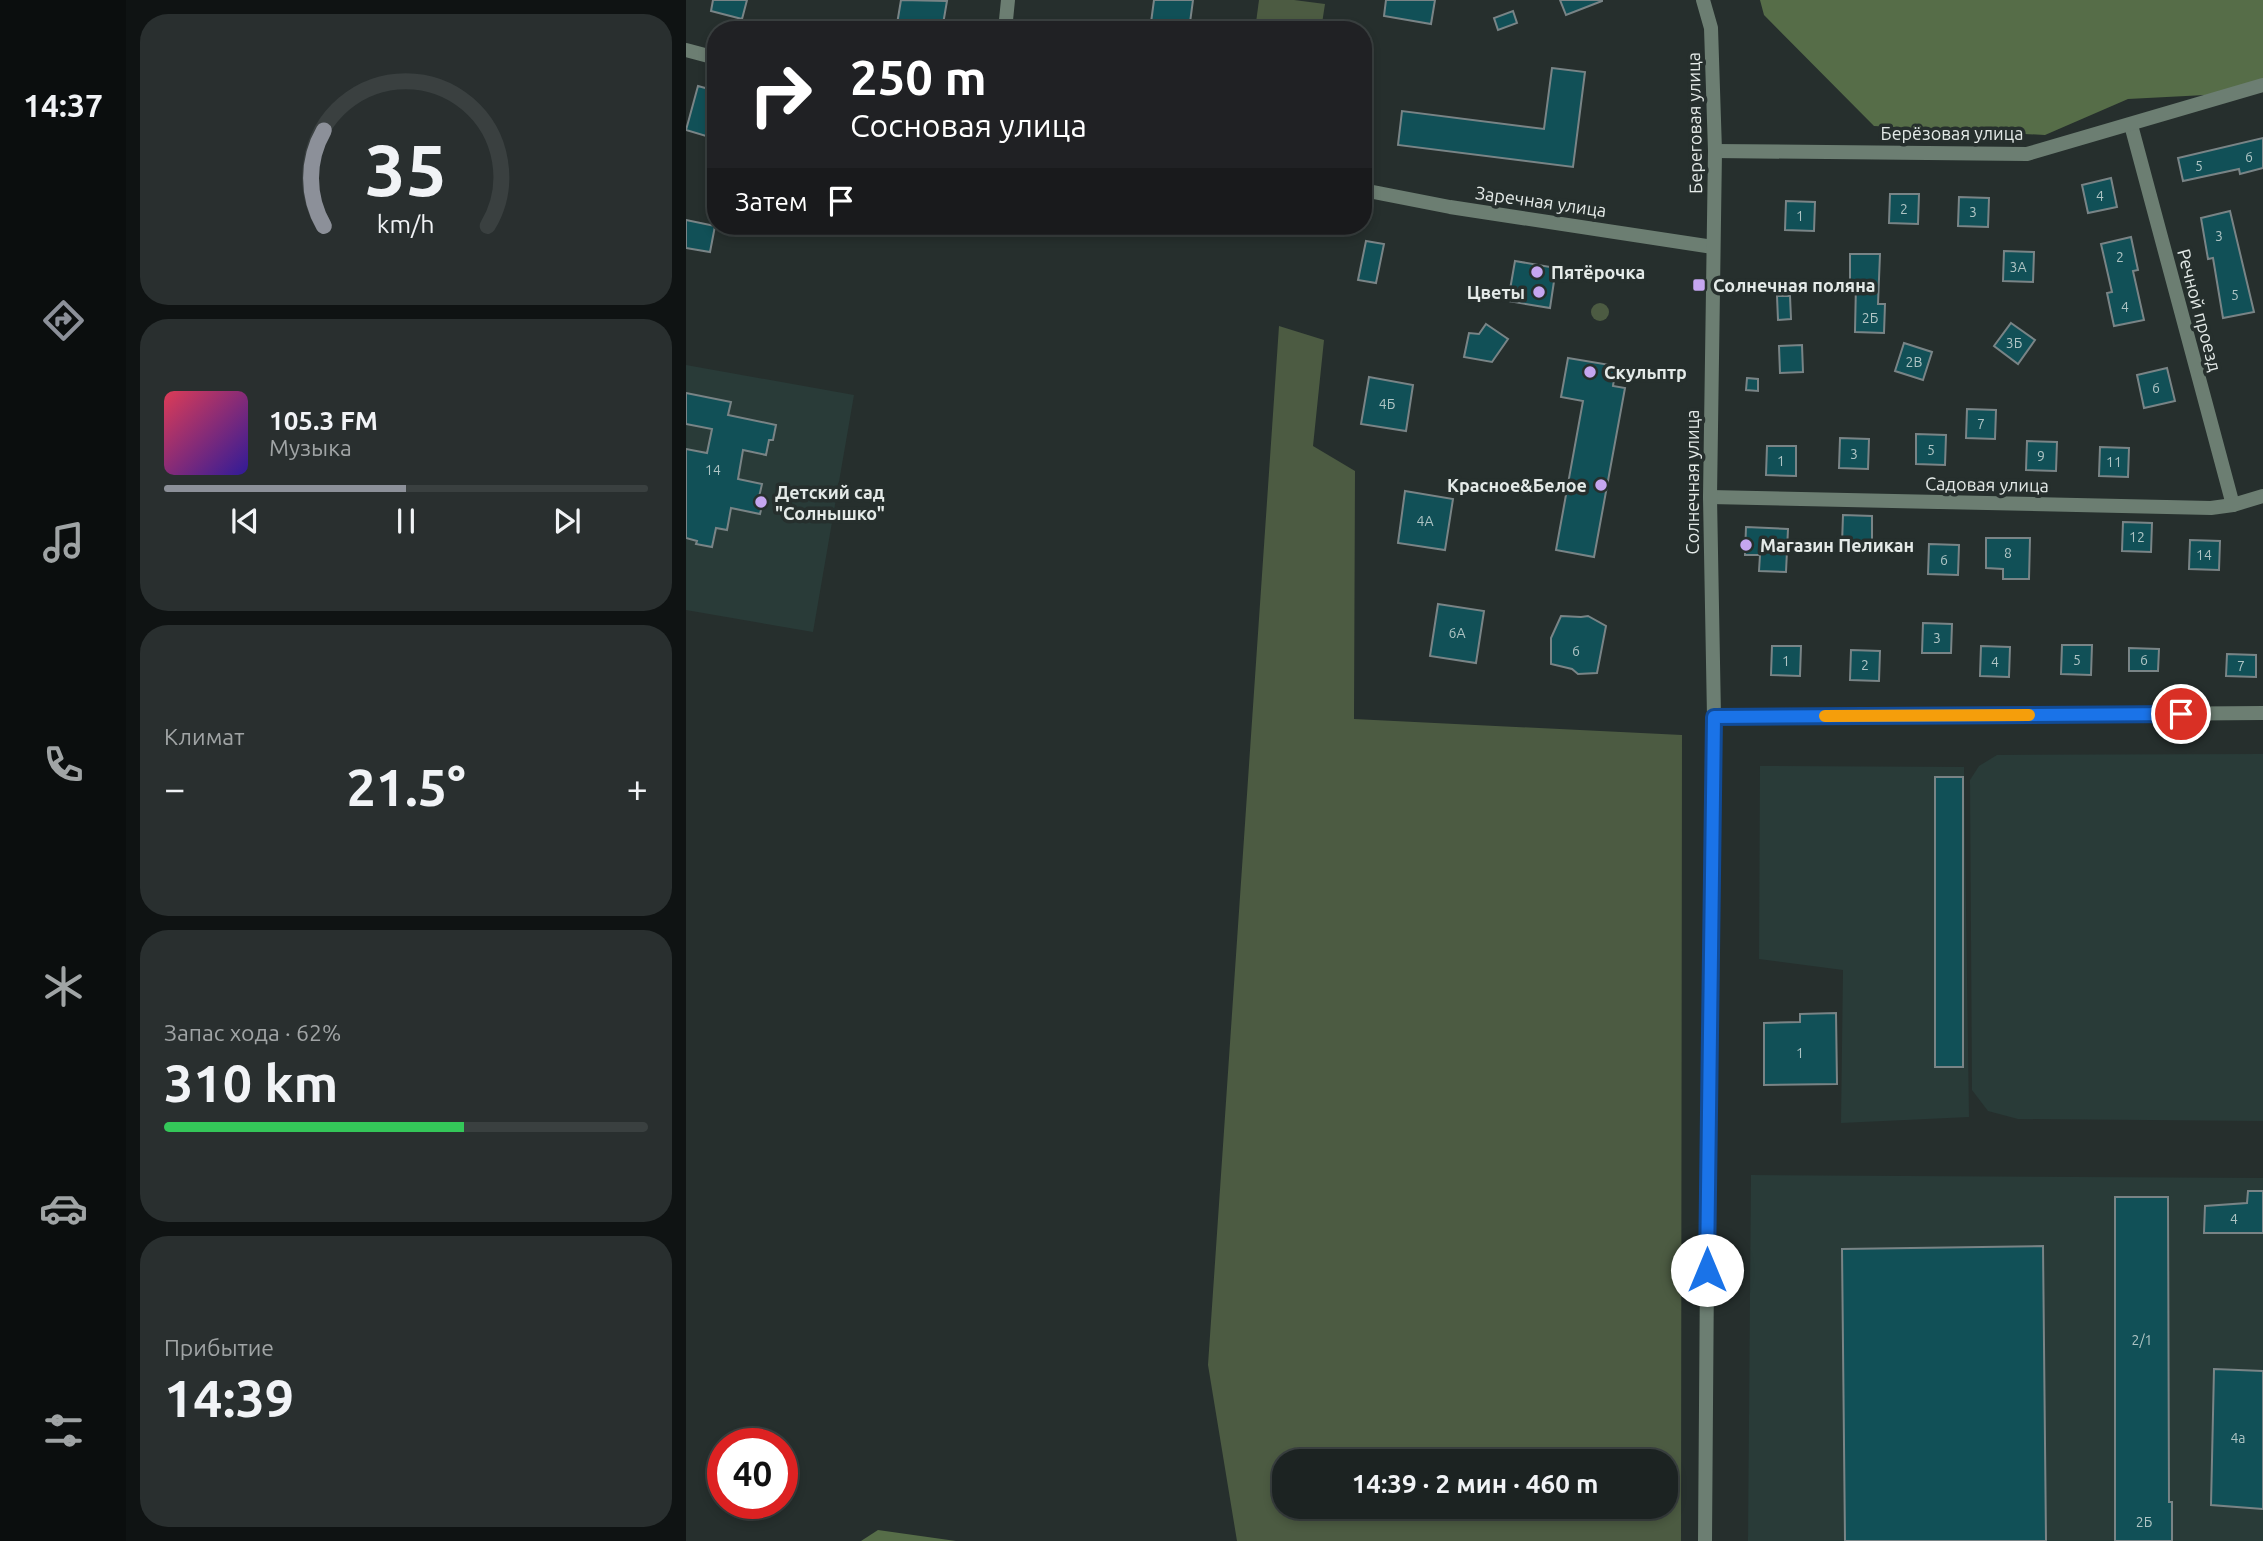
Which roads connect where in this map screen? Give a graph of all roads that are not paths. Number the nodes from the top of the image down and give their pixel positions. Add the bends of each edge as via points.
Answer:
1 (1008, 0) edge
2 (1703, 0) edge
3 (1006, 21) edge
4 (686, 50) edge
5 (707, 56) edge
6 (2263, 85) edge
7 (2131, 125) junction
8 (1715, 150) junction
9 (1372, 192) edge
10 (1713, 247) junction
11 (2263, 496) edge
12 (1710, 497) junction
13 (2233, 505) junction
14 (2263, 713) edge
15 (1714, 717) junction
16 (1705, 1541) edge

1 - 3 street
2 - 8 street, Береговая улица via 1712,28
4 - 5 street
6 - 7 street, Берёзовая улица
7 - 8 street, Берёзовая улица via 2027,153
7 - 13 street, Речной проезд
8 - 10 street, Береговая улица
9 - 10 street, Заречная улица
10 - 12 street, Солнечная улица
11 - 13 street, Садовая улица
12 - 13 street, Садовая улица
12 - 15 street, Солнечная улица
14 - 15 street
15 - 16 street, Солнечная улица

